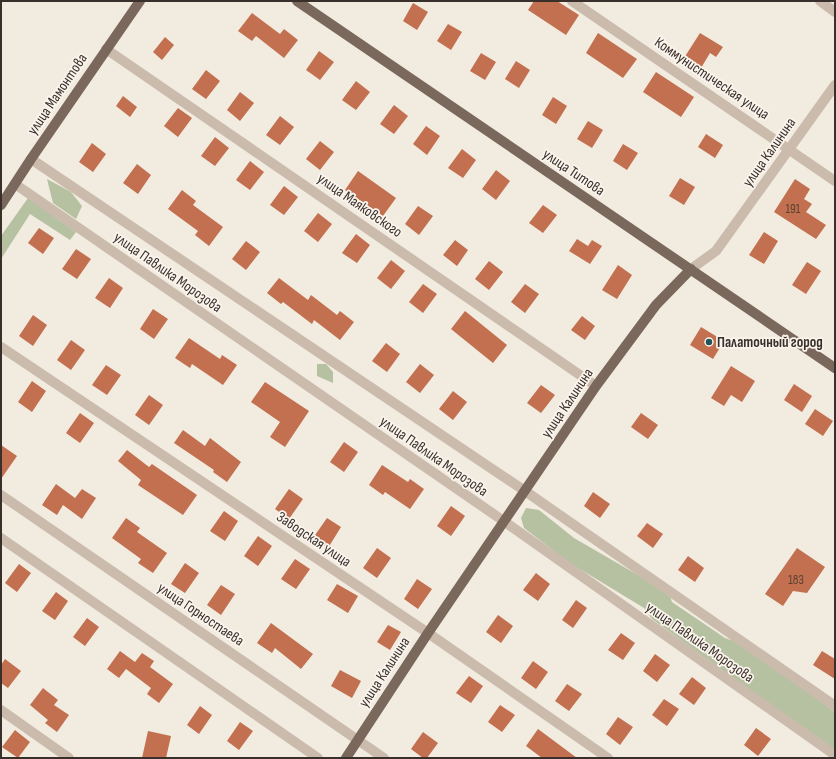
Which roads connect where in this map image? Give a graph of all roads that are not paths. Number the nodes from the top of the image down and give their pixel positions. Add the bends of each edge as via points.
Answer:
1 (140, 1) edge
2 (297, 1) edge
3 (572, 1) edge
4 (820, 1) edge
5 (835, 12) edge
6 (106, 48) junction
7 (835, 85) edge
8 (790, 150) junction
9 (31, 159) junction
10 (835, 182) edge
11 (15, 184) junction
12 (1, 205) edge
13 (691, 269) junction
14 (1, 347) edge
15 (835, 368) edge
16 (596, 386) junction
17 (525, 491) junction
18 (1, 495) edge
19 (504, 522) junction
20 (1, 538) edge
21 (428, 633) junction
22 (835, 706) edge
23 (1, 710) edge
24 (358, 740) junction
25 (835, 755) edge
26 (69, 758) edge
27 (318, 758) edge
28 (346, 758) edge
29 (384, 758) edge
30 (608, 758) edge

1 - 6 main road, улица Мамонтова
2 - 13 main road, улица Титова
3 - 8 street, Коммунистическая улица
4 - 5 street
6 - 9 main road, улица Мамонтова
6 - 16 street, улица Маяковского
7 - 8 street, улица Калинина
8 - 10 street, Коммунистическая улица
8 - 13 street, улица Калинина via 716,251
9 - 11 main road, улица Мамонтова
9 - 17 street, улица Павлика Морозова
11 - 12 main road, улица Мамонтова
11 - 19 street, улица Павлика Морозова
13 - 15 main road, улица Титова
13 - 16 main road, улица Калинина via 656,305
14 - 21 street, Заводская улица
16 - 17 main road, улица Калинина
17 - 19 main road, улица Калинина
17 - 22 street, улица Павлика Морозова
18 - 24 street, улица Горностаева
19 - 21 main road, улица Калинина
19 - 25 street, улица Павлика Морозова
20 - 27 street
21 - 24 main road, улица Калинина
21 - 30 street, Заводская улица
23 - 26 street
24 - 28 main road, улица Калинина
24 - 29 street, улица Горностаева

